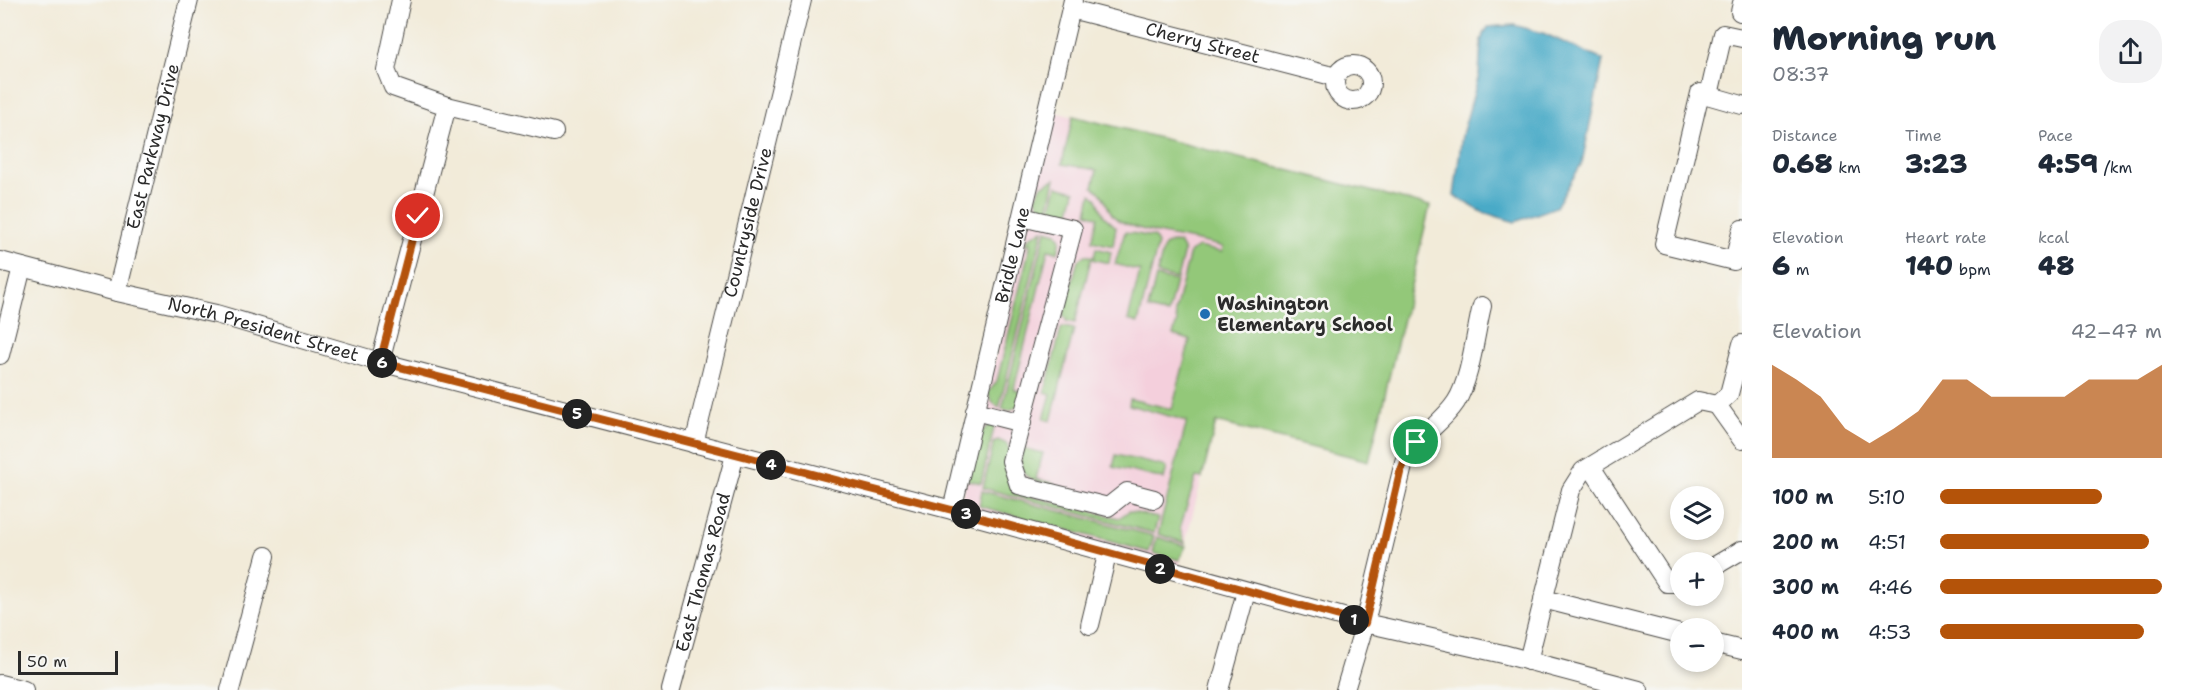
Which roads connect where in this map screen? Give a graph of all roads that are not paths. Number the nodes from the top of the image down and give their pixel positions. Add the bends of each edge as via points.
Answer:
1 (189, 0) edge
2 (401, 0) edge
3 (802, 0) edge
4 (1742, 3) edge
5 (1072, 4) edge
6 (1742, 12) edge
7 (1742, 38) edge
8 (1336, 77) dead end
9 (1709, 95) junction
10 (1742, 105) edge
11 (447, 106) junction
12 (554, 132) dead end
13 (1022, 217) junction
14 (1742, 229) edge
15 (0, 261) edge
16 (22, 267) junction
17 (117, 292) junction
18 (1482, 306) dead end
19 (1742, 344) edge
20 (0, 355) edge
21 (380, 362) junction
22 (1717, 405) junction
23 (975, 411) junction
24 (1022, 423) junction
25 (1742, 440) edge
26 (694, 444) junction
27 (735, 455) junction
28 (1591, 466) junction
29 (1154, 499) dead end
30 (952, 510) junction
31 (1742, 550) edge
32 (1107, 555) junction
33 (266, 556) dead end
34 (1724, 561) edge
35 (1670, 583) edge
36 (1246, 592) junction
37 (1544, 599) junction
38 (1365, 623) junction
39 (1090, 625) dead end
40 (1670, 631) edge
41 (1724, 646) edge
42 (1742, 650) edge
43 (1528, 661) junction
44 (0, 684) edge
45 (24, 690) edge
46 (231, 690) edge
47 (671, 690) edge
48 (1219, 690) edge
49 (1345, 690) edge
50 (1639, 690) edge

1 - 17 street, East Parkway Drive
2 - 11 street via 386,70 393,87
3 - 26 street, Countryside Drive
4 - 6 street
5 - 8 street, Cherry Street
5 - 13 street, Bridle Lane
7 - 9 street via 1723,34
9 - 10 street
9 - 14 street via 1700,93 1664,244 1734,261
11 - 12 street
11 - 21 street
13 - 23 street, Bridle Lane
13 - 24 street via 1073,229
15 - 16 street, North President Street
16 - 17 street, North President Street
16 - 20 street
17 - 21 street, North President Street via 216,314
18 - 38 street via 1460,395 1416,442 1404,462
19 - 22 street via 1729,394
21 - 26 street, North President Street
22 - 25 street
22 - 28 street via 1698,401
23 - 24 street
23 - 30 street, Bridle Lane
24 - 29 street via 1011,461 1019,485 1108,507 1127,492
26 - 27 street, North President Street
27 - 30 street, North President Street
27 - 47 street, East Thomas Road
28 - 35 street
28 - 37 street via 1571,490
30 - 32 street, North President Street
31 - 34 street
32 - 36 street, North President Street
32 - 39 street
33 - 46 street
36 - 38 street, North President Street
36 - 48 street
37 - 40 street
37 - 43 street
38 - 43 street, North President Street
38 - 49 street
41 - 42 street
43 - 50 street, North President Street
44 - 45 street

